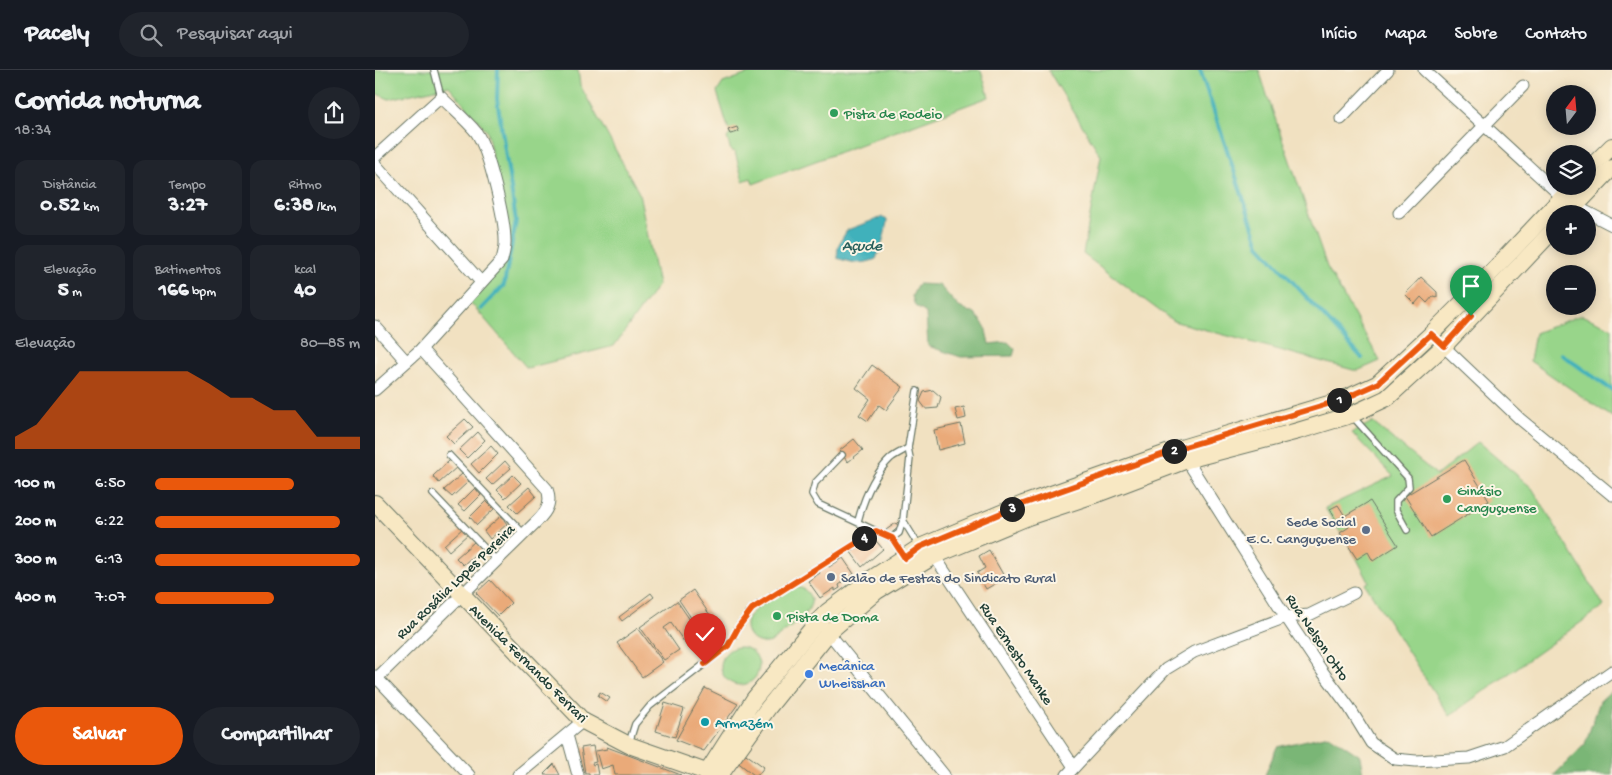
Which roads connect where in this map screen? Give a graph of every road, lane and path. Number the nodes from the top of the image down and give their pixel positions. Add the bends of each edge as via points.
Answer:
1 (435, 70) edge
2 (1388, 70) edge
3 (1424, 70) edge
4 (1523, 86) dead end
5 (441, 97) junction
6 (1341, 119) dead end
7 (1484, 126) junction
8 (1612, 146) edge
9 (375, 157) edge
10 (1596, 162) edge
11 (375, 164) edge
12 (1612, 168) edge
13 (1570, 201) edge
14 (1399, 213) dead end
15 (1612, 225) edge
16 (1546, 238) edge
17 (481, 282) junction
18 (375, 326) edge
19 (1431, 334) junction
20 (1444, 346) junction
21 (421, 349) junction
22 (407, 361) junction
23 (375, 390) edge
24 (917, 391) dead end
25 (1341, 400) junction
26 (1351, 415) junction
27 (908, 448) junction
28 (1184, 454) junction
29 (843, 455) dead end
30 (449, 456) dead end
31 (1610, 488) edge
32 (433, 494) dead end
33 (375, 503) edge
34 (903, 520) junction
35 (857, 521) junction
36 (1407, 530) dead end
37 (876, 531) junction
38 (524, 534) junction
39 (892, 538) junction
40 (927, 549) junction
41 (497, 561) junction
42 (909, 563) junction
43 (1355, 593) dead end
44 (462, 596) junction
45 (1286, 617) junction
46 (824, 626) junction
47 (1612, 671) edge
48 (376, 678) edge
49 (754, 699) junction
50 (768, 708) junction
51 (583, 721) junction
52 (567, 735) junction
53 (629, 745) junction
54 (1071, 771) edge
55 (713, 774) edge
56 (469, 775) edge
57 (518, 775) edge
58 (578, 775) edge
59 (944, 775) edge

1 - 5 lane
2 - 6 street
3 - 7 street
4 - 7 street
5 - 9 street
5 - 17 street via 477,133 483,145 505,229 502,260
7 - 13 street
7 - 14 street
8 - 10 street
11 - 17 street
12 - 13 street
13 - 15 street
13 - 19 street
16 - 20 street
17 - 21 street
18 - 22 street
19 - 20 street
19 - 25 street via 1377,384
20 - 26 street via 1387,398
20 - 31 street via 1520,419
21 - 22 street
21 - 38 street, Rua Rosália Lopes Pereira via 547,489 551,499 547,509
22 - 23 street
24 - 27 lane
25 - 26 lane
25 - 28 street
26 - 28 street via 1298,431
26 - 36 lane via 1408,478 1409,487 1396,500 1396,510
27 - 34 lane via 910,458
27 - 35 lane via 891,458 873,481
28 - 40 street
28 - 45 street, Rua Nelson Otto
29 - 35 lane via 815,483 812,494 818,504
30 - 38 lane
32 - 41 lane
33 - 44 street, Avenida Fernando Ferrari
34 - 39 lane via 899,533
34 - 40 lane
35 - 37 lane
37 - 39 lane
37 - 53 lane via 752,609 728,646 650,706 635,724
38 - 41 street, Rua Rosália Lopes Pereira
39 - 42 lane
40 - 42 street
40 - 54 street, Rua Ernesto Manke
41 - 44 street, Rua Rosália Lopes Pereira
42 - 46 street via 871,579 827,612
43 - 45 street via 1309,615
44 - 48 street, Rua Rosália Lopes Pereira
44 - 51 street, Avenida Fernando Ferrari
45 - 47 street, Rua Nelson Otto via 1371,742 1395,759 1469,758 1505,746
45 - 54 street via 1194,652 1165,669
46 - 49 street
46 - 50 street
46 - 59 street
48 - 56 street
49 - 50 street
49 - 55 street
50 - 55 street
51 - 52 street
51 - 53 street, Avenida Fernando Ferrari
52 - 57 street
52 - 58 street
53 - 55 street, Avenida Fernando Ferrari

